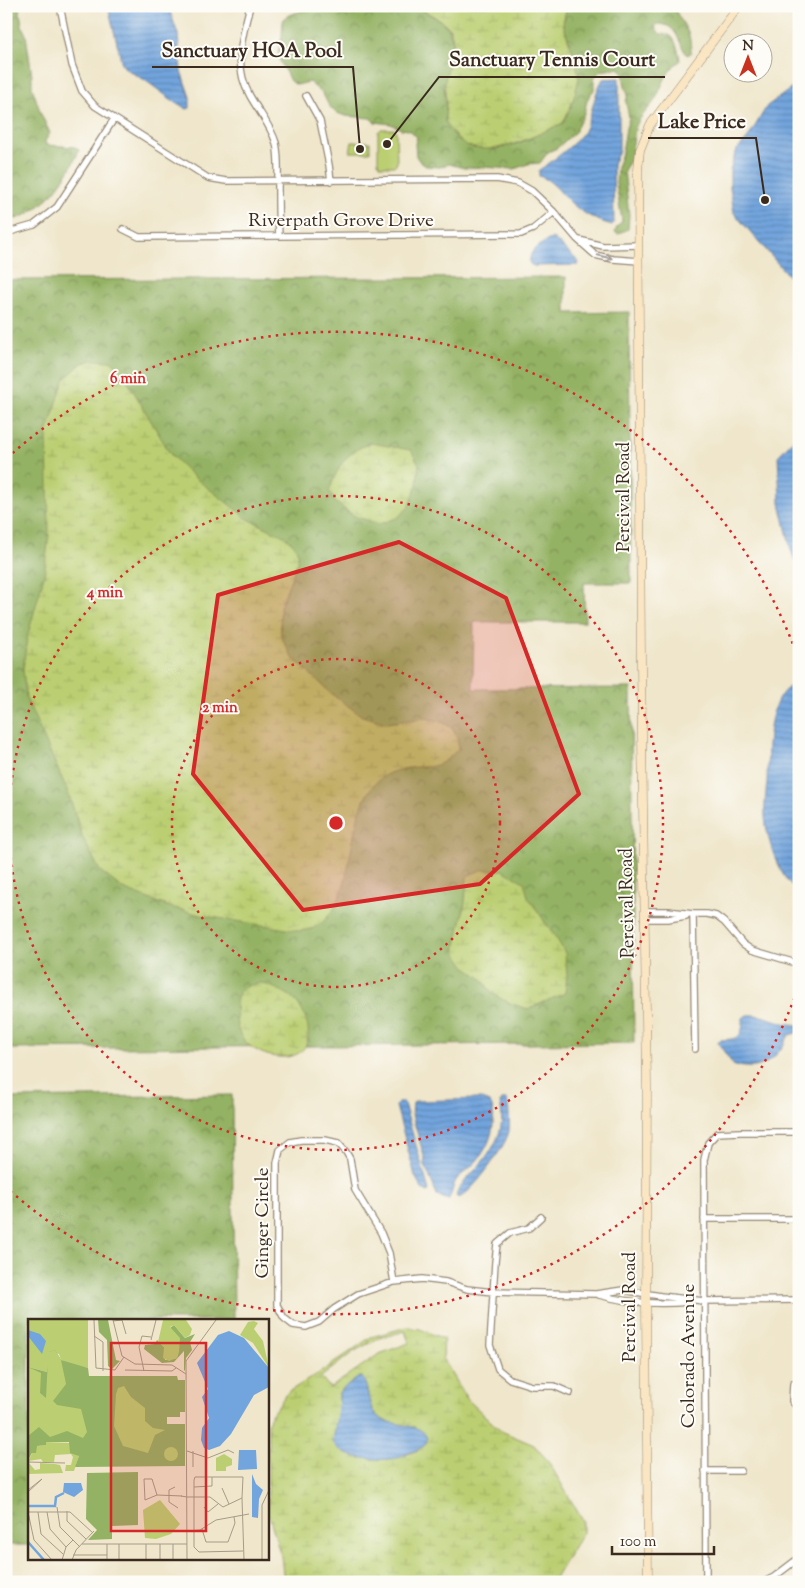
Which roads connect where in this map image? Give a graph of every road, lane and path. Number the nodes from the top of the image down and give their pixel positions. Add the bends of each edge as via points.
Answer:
1 (60, 6) edge
2 (250, 6) edge
3 (738, 6) edge
4 (306, 96) dead end
5 (114, 119) junction
6 (278, 181) junction
7 (331, 181) junction
8 (554, 212) junction
9 (123, 229) dead end
10 (6, 233) edge
11 (279, 236) junction
12 (577, 239) junction
13 (639, 245) junction
14 (639, 260) junction
15 (662, 911) junction
16 (693, 914) junction
17 (644, 915) junction
18 (662, 919) junction
19 (799, 964) edge
20 (695, 1049) dead end
21 (799, 1132) edge
22 (541, 1217) dead end
23 (704, 1219) junction
24 (799, 1219) edge
25 (394, 1282) junction
26 (493, 1292) junction
27 (646, 1293) junction
28 (596, 1294) junction
29 (704, 1300) junction
30 (799, 1300) edge
31 (646, 1302) junction
32 (793, 1384) dead end
33 (570, 1393) dead end
34 (799, 1410) edge
35 (705, 1470) junction
36 (741, 1471) dead end
37 (799, 1558) edge
38 (775, 1580) edge
39 (648, 1582) edge
40 (706, 1582) edge
41 (764, 1582) edge

1 - 5 street via 72,65 82,91 95,106
2 - 6 street via 239,61 249,95 276,143
3 - 13 street, Percival Road via 650,125 640,150 638,170
4 - 7 street via 320,121
5 - 6 street via 208,178 226,182
5 - 10 street via 57,207 34,225
6 - 7 street
6 - 11 street
7 - 8 street via 497,179 518,183
8 - 11 street, Riverpath Grove Drive via 533,229 520,234
8 - 12 street
9 - 11 street, Riverpath Grove Drive via 139,237
12 - 13 street via 603,246
12 -> 14 street via 595,255
13 - 14 street, Percival Road
14 - 17 street, Percival Road
15 - 16 street
15 - 17 street
15 - 18 street
16 - 18 street
16 - 19 street via 716,916 752,950
16 - 20 street
17 - 18 street
17 - 27 street, Percival Road
21 - 23 street, Colorado Avenue via 717,1133 708,1143 704,1160
22 - 26 street via 529,1228 510,1234 497,1244
23 - 24 street
23 - 29 street, Colorado Avenue
25 - 25 street, Ginger Circle via 358,1294 319,1322 306,1327 293,1325 284,1318 277,1305 277,1163 280,1150 290,1142 325,1140 338,1143 346,1152 355,1190 389,1253
25 - 26 street via 446,1282
26 - 28 street
26 - 33 street via 490,1345 498,1368 510,1379 532,1386 554,1386
27 - 28 street via 623,1290
27 - 29 street
27 - 31 street, Percival Road
28 - 31 street
29 - 30 street
29 - 31 street
29 - 35 street, Colorado Avenue
31 - 39 street, Percival Road
32 - 34 street via 792,1401
35 - 36 street
35 - 40 street, Colorado Avenue
37 - 38 street
38 - 41 street

